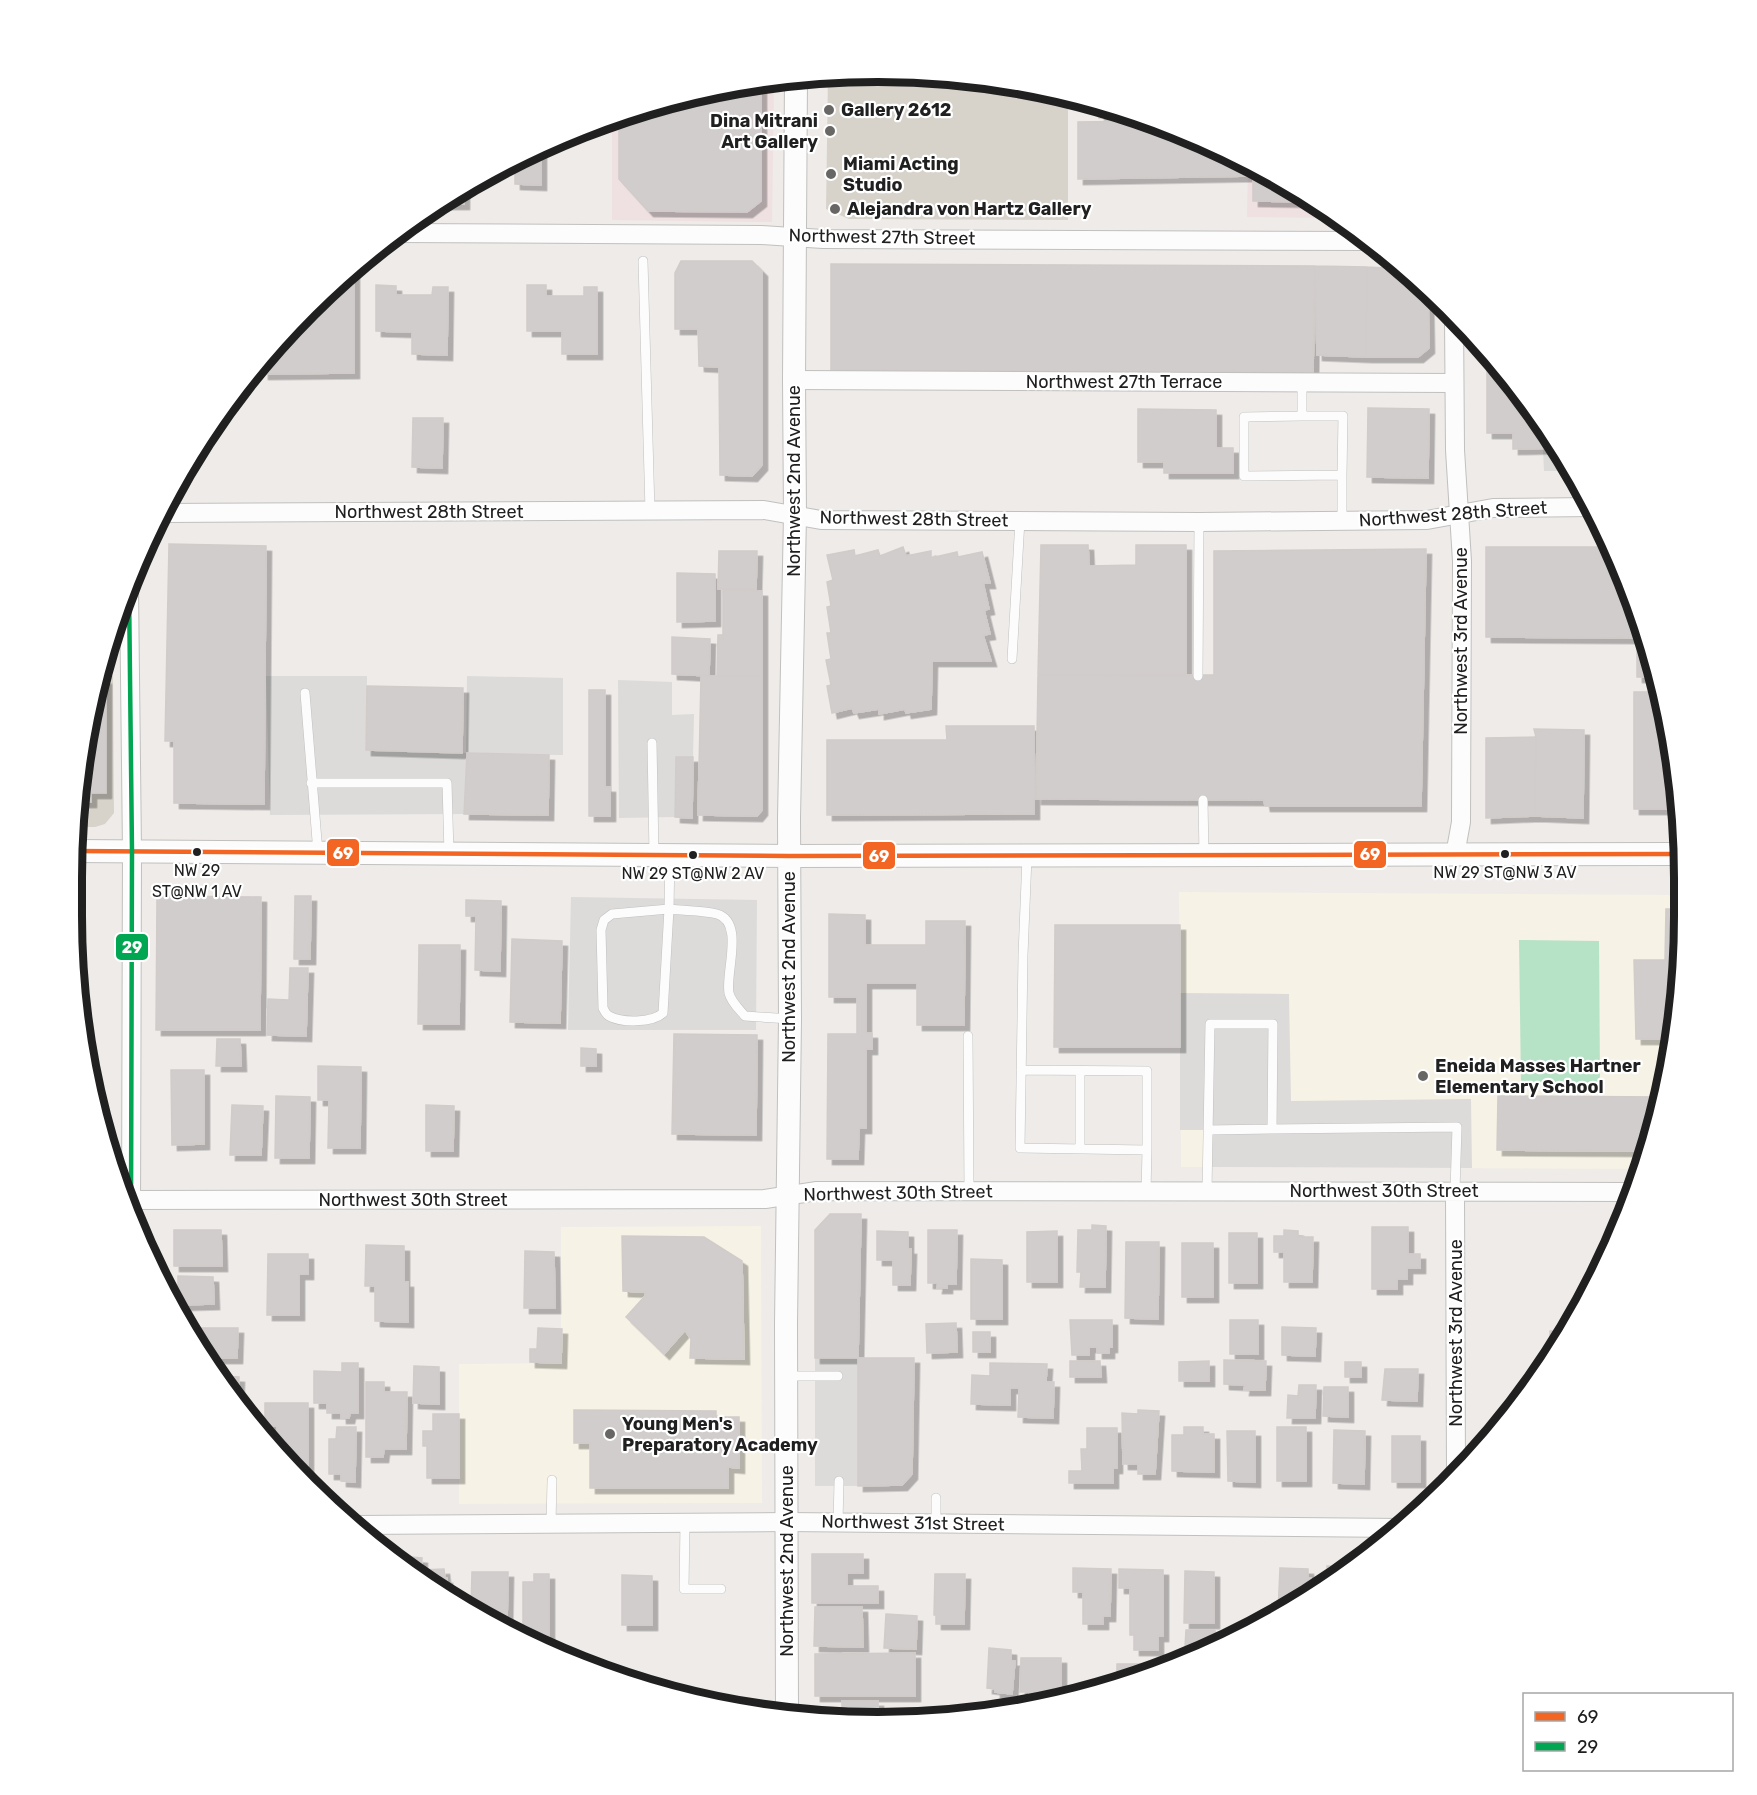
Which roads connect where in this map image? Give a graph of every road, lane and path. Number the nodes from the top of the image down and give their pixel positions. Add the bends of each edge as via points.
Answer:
1 (796, 87) edge
2 (415, 232) edge
3 (795, 237) junction
4 (1355, 241) edge
5 (643, 261) dead end
6 (1454, 330) edge
7 (794, 380) junction
8 (1302, 382) junction
9 (1454, 383) junction
10 (1302, 416) junction
11 (1342, 475) junction
12 (1582, 507) edge
13 (651, 511) junction
14 (172, 513) edge
15 (1459, 513) junction
16 (795, 515) junction
17 (1020, 520) junction
18 (1342, 521) junction
19 (1199, 522) junction
20 (129, 611) edge
21 (1012, 659) dead end
22 (1198, 676) dead end
23 (305, 693) dead end
24 (652, 744) dead end
25 (311, 783) junction
26 (1203, 800) dead end
27 (83, 851) edge
28 (132, 851) junction
29 (318, 853) junction
30 (449, 854) junction
31 (1674, 854) edge
32 (662, 855) junction
33 (1204, 855) junction
34 (1455, 855) junction
35 (789, 856) junction
36 (1027, 857) junction
37 (669, 909) junction
38 (790, 1019) junction
39 (968, 1036) dead end
40 (1021, 1070) junction
41 (1080, 1071) junction
42 (1272, 1129) junction
43 (1209, 1130) junction
44 (1080, 1149) junction
45 (1148, 1150) junction
46 (129, 1183) edge
47 (969, 1191) junction
48 (1146, 1191) junction
49 (1208, 1191) junction
50 (1455, 1191) junction
51 (1625, 1192) edge
52 (788, 1195) junction
53 (137, 1205) edge
54 (787, 1376) junction
55 (838, 1376) dead end
56 (1456, 1463) edge
57 (552, 1480) dead end
58 (839, 1481) dead end
59 (936, 1498) dead end
60 (787, 1522) junction
61 (685, 1523) junction
62 (838, 1523) junction
63 (936, 1523) junction
64 (551, 1524) junction
65 (366, 1525) edge
66 (1387, 1528) edge
67 (721, 1589) dead end
68 (787, 1707) edge

1 - 3 street, Northwest 2nd Avenue
2 - 3 street, Northwest 27th Street
3 - 4 street, Northwest 27th Street
3 - 7 street, Northwest 2nd Avenue
5 - 13 lane
6 - 9 street, Northwest 3rd Avenue
7 - 8 street, Northwest 27th Terrace
7 - 16 street, Northwest 2nd Avenue
8 - 9 street, Northwest 27th Terrace
8 - 10 lane
9 - 15 street, Northwest 3rd Avenue
10 - 11 lane via 1343,416
10 - 11 lane via 1244,417 1244,476
11 - 18 lane
12 - 15 street, Northwest 28th Street via 1493,508
13 - 14 street, Northwest 28th Street
13 - 16 street, Northwest 28th Street via 764,510
15 - 18 street, Northwest 28th Street via 1427,520
15 - 34 street, Northwest 3rd Avenue via 1461,822
16 - 17 street, Northwest 28th Street via 821,520
16 - 35 street, Northwest 2nd Avenue
17 - 19 street, Northwest 28th Street
17 - 21 lane
18 - 19 street, Northwest 28th Street
19 - 22 lane
20 - 28 street
23 - 25 lane
24 - 32 lane
25 - 29 lane
25 - 30 lane via 447,783
26 - 33 lane
27 - 28 street
28 - 29 street
28 - 46 street
29 - 30 street
30 - 32 street
31 - 34 street
32 - 35 street
32 - 37 lane
33 - 34 street
33 - 36 street
35 - 36 street
35 - 38 street, Northwest 2nd Avenue
36 - 40 lane
37 - 37 lane via 612,914 604,920 603,1008 608,1016 641,1020 663,1013
37 - 38 lane via 718,914 726,921 732,934 729,993 735,1005 745,1016
38 - 52 street, Northwest 2nd Avenue
39 - 47 lane
40 - 41 lane
40 - 44 lane via 1020,1148
41 - 44 lane
41 - 45 lane via 1147,1071
42 - 43 lane
42 - 43 lane via 1273,1024 1210,1024
42 - 50 lane via 1457,1127
43 - 49 lane
44 - 45 lane
45 - 48 lane
47 - 48 street, Northwest 30th Street
47 - 52 street, Northwest 30th Street via 817,1191
48 - 49 street, Northwest 30th Street
49 - 50 street, Northwest 30th Street
50 - 51 street, Northwest 30th Street
50 - 56 street, Northwest 3rd Avenue
52 - 53 street, Northwest 30th Street via 765,1199
52 - 54 street, Northwest 2nd Avenue
54 - 55 lane
54 - 60 street, Northwest 2nd Avenue
57 - 64 lane
58 - 62 lane
59 - 63 lane
60 - 61 street, Northwest 31st Street
60 - 62 street, Northwest 31st Street
60 - 68 street, Northwest 2nd Avenue
61 - 64 street, Northwest 31st Street
61 - 67 lane via 684,1589
62 - 63 street, Northwest 31st Street
63 - 66 street, Northwest 31st Street
64 - 65 street, Northwest 31st Street

